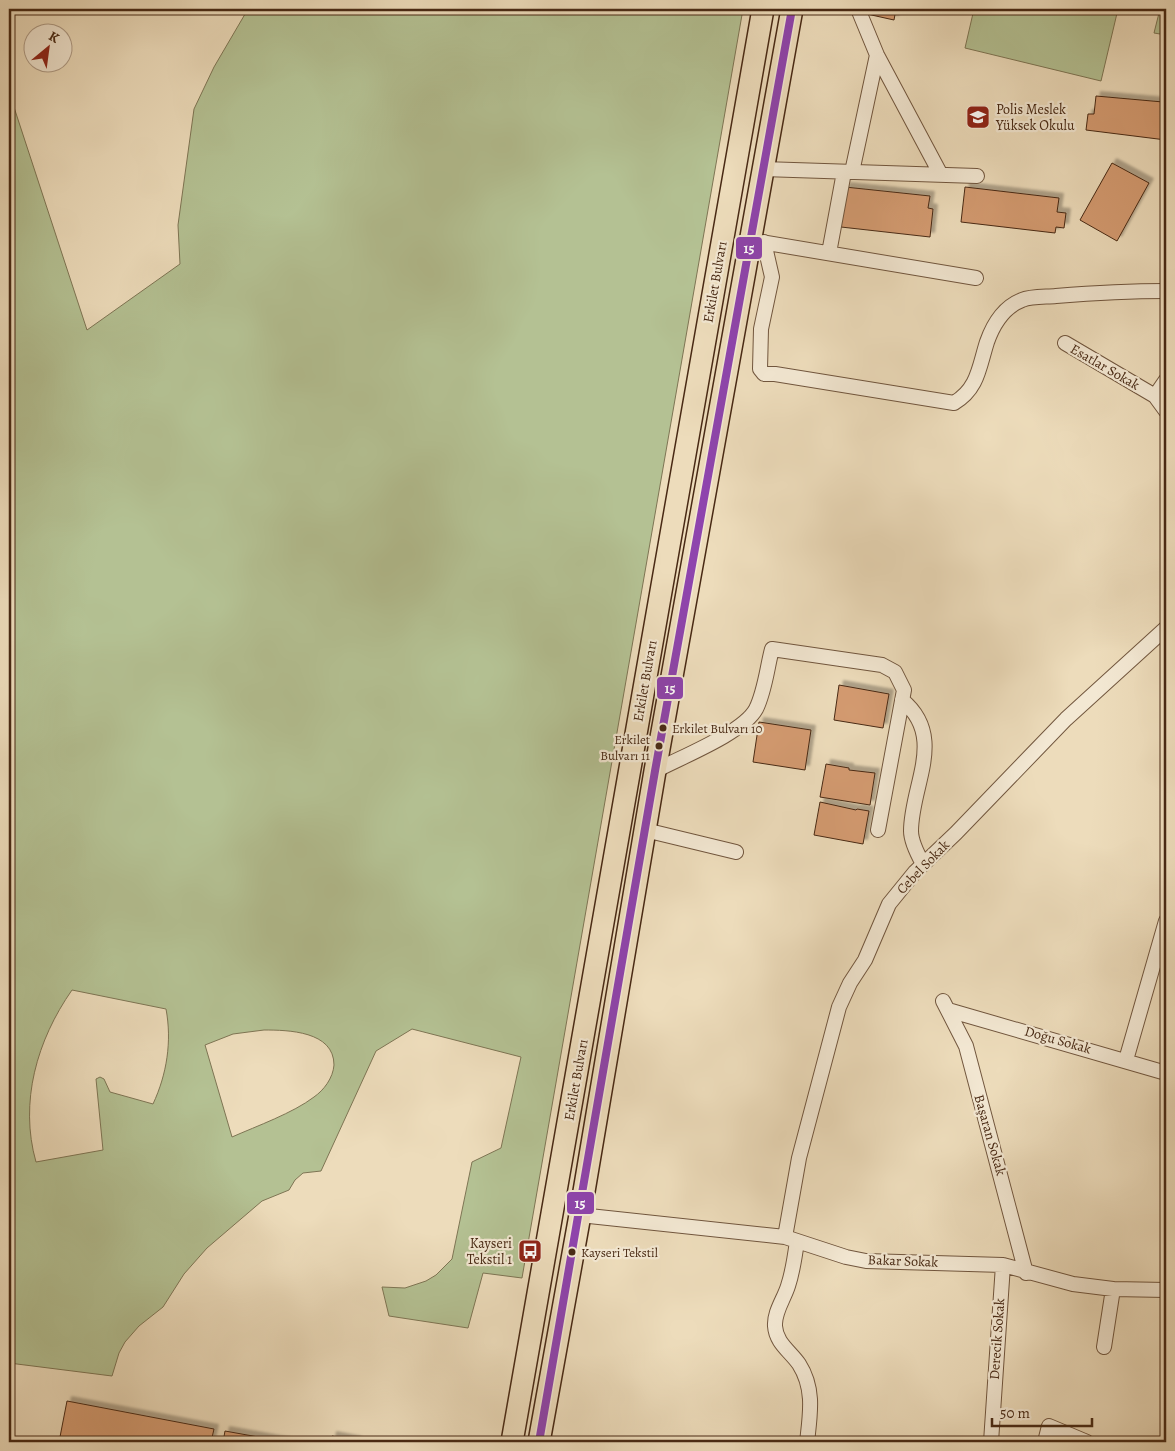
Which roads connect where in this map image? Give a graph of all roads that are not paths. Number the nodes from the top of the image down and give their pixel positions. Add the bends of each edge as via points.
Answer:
1 (763, 9) edge
2 (792, 9) edge
3 (858, 9) edge
4 (877, 55) junction
5 (763, 168) junction
6 (848, 172) junction
7 (941, 175) junction
8 (977, 176) dead end
9 (757, 241) junction
10 (829, 253) junction
11 (976, 278) dead end
12 (1166, 291) edge
13 (1064, 343) dead end
14 (1166, 380) edge
15 (1155, 396) junction
16 (1166, 411) edge
17 (1166, 628) edge
18 (902, 700) junction
19 (655, 771) junction
20 (645, 830) junction
21 (878, 830) dead end
22 (736, 852) dead end
23 (923, 864) junction
24 (1166, 921) edge
25 (1163, 945) edge
26 (946, 1005) joint
27 (1126, 1060) junction
28 (1166, 1073) edge
29 (580, 1216) junction
30 (791, 1239) junction
31 (1003, 1265) junction
32 (1026, 1273) junction
33 (1113, 1289) junction
34 (1166, 1290) edge
35 (1104, 1347) dead end
36 (528, 1353) junction
37 (556, 1356) junction
38 (512, 1442) edge
39 (539, 1442) edge
40 (806, 1442) edge
41 (991, 1442) edge
42 (1045, 1442) edge
43 (1087, 1442) edge

1 - 36 main road, Erkilet Bulvarı
2 - 5 main road, Erkilet Bulvarı
3 - 4 street
4 - 6 street
4 - 7 street
5 - 6 street
5 - 9 main road, Erkilet Bulvarı
6 - 7 street
6 - 10 street
7 - 8 street
9 - 10 street
9 - 12 street via 772,277 761,329 760,369 764,374 954,403 976,382 995,324 1008,309 1024,299
9 - 19 main road, Erkilet Bulvarı via 726,381
10 - 11 street
13 - 15 street, Esatlar Sokak
14 - 15 street
15 - 16 street, Esatlar Sokak
17 - 23 street, Cebel Sokak via 1066,719
18 - 19 street via 902,683 887,666 772,649 761,696 751,717 735,730
18 - 21 street
18 - 23 street via 918,719 925,736 911,832
19 - 20 main road, Erkilet Bulvarı
20 - 22 street
20 - 29 main road, Erkilet Bulvarı
23 - 30 street, Cebel Sokak via 889,904 865,960 839,1007 799,1158
24 - 25 street
25 - 27 street
26 - 27 street, Doğu Sokak
26 - 32 street, Başaran Sokak via 966,1046
27 - 28 street, Doğu Sokak
29 - 30 street, Bakar Sokak
29 - 37 main road, Erkilet Bulvarı
30 - 31 street, Bakar Sokak via 866,1261
30 - 40 street, Cebel Sokak via 793,1269 775,1326 780,1343 804,1372 810,1390
31 - 32 street, Bakar Sokak
31 - 41 street, Derecik Sokak
32 - 33 street, Bakar Sokak
33 - 34 street, Bakar Sokak
33 - 35 street
36 - 37 main road
36 - 38 main road, Erkilet Bulvarı
37 - 39 main road, Erkilet Bulvarı
42 - 43 street via 1049,1426

